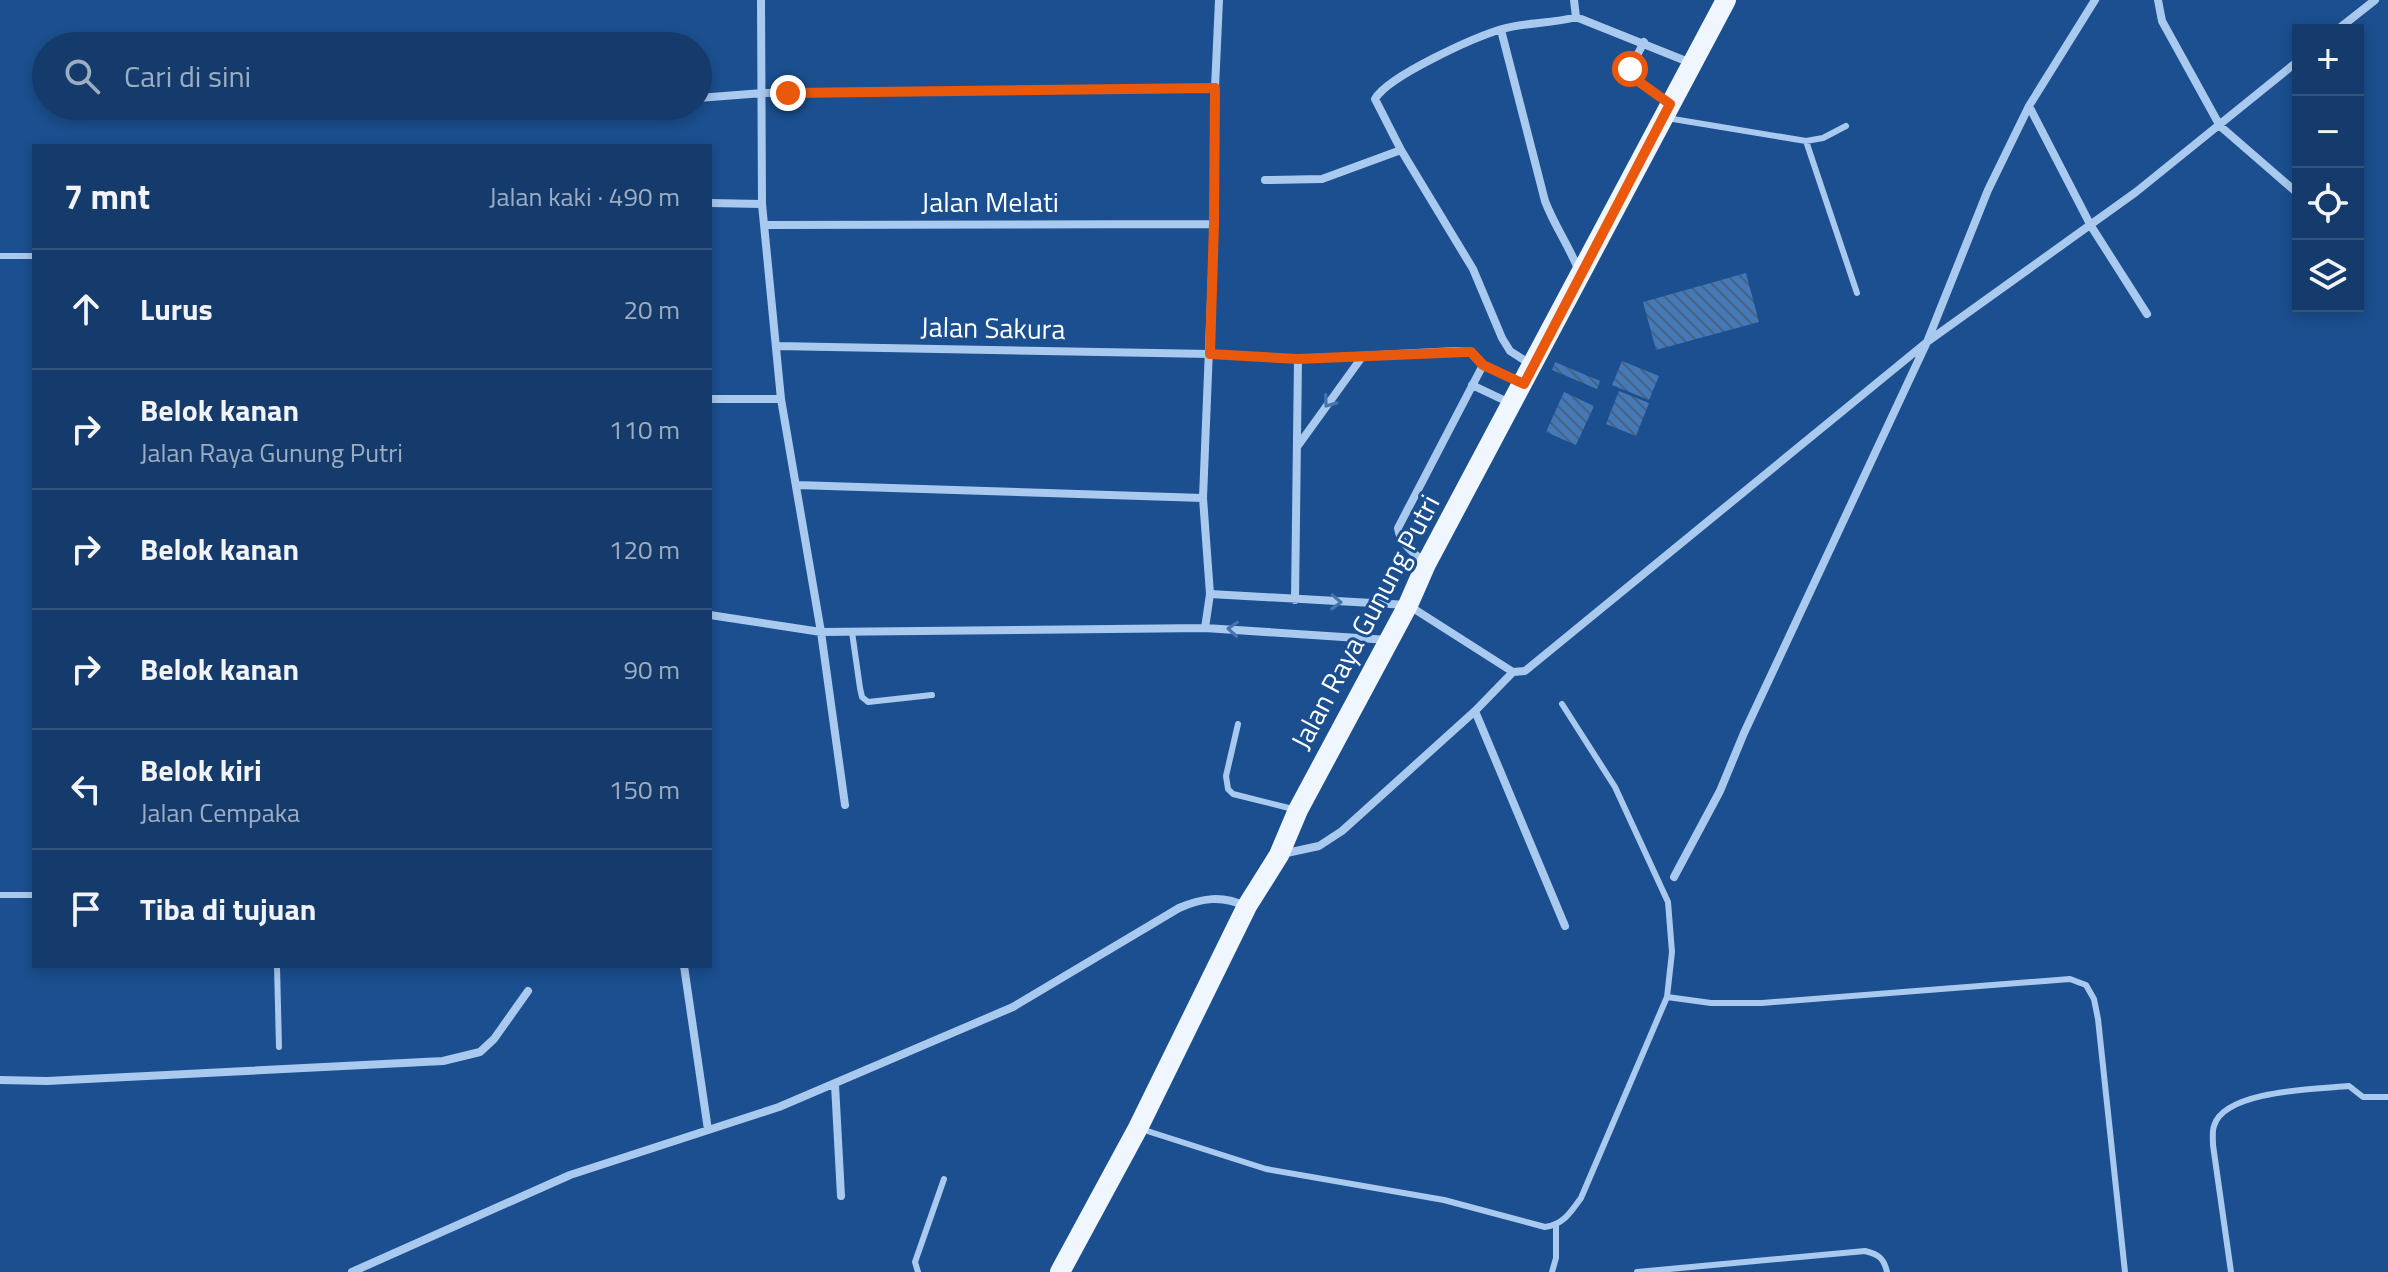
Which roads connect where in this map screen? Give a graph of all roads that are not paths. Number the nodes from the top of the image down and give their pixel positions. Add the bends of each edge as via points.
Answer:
1 (761, 0) edge
2 (1219, 0) edge
3 (1574, 0) edge
4 (1725, 0) edge
5 (2095, 0) edge
6 (2158, 0) edge
7 (2375, 0) edge
8 (1576, 17) junction
9 (2345, 24) edge
10 (1501, 30) junction
11 (1644, 42) junction
12 (1692, 63) junction
13 (2292, 66) edge
14 (1215, 88) junction
15 (763, 93) junction
16 (712, 97) edge
17 (2029, 106) junction
18 (1667, 111) junction
19 (1846, 126) dead end
20 (2220, 126) junction
21 (1806, 141) junction
22 (1401, 150) junction
23 (1265, 180) dead end
24 (2292, 188) edge
25 (712, 203) edge
26 (762, 204) junction
27 (1214, 224) junction
28 (766, 225) junction
29 (2091, 226) junction
30 (0, 256) edge
31 (32, 256) edge
32 (1581, 275) junction
33 (1857, 293) dead end
34 (2147, 314) dead end
35 (1927, 342) junction
36 (776, 346) junction
37 (1210, 354) junction
38 (1362, 357) junction
39 (1298, 359) junction
40 (1483, 365) junction
41 (1528, 375) junction
42 (1472, 385) junction
43 (712, 399) edge
44 (781, 399) junction
45 (1513, 404) junction
46 (1296, 447) junction
47 (796, 485) junction
48 (1203, 498) junction
49 (1426, 564) junction
50 (1210, 594) junction
51 (1295, 600) junction
52 (1408, 605) junction
53 (712, 615) edge
54 (1205, 628) junction
55 (821, 632) junction
56 (852, 632) junction
57 (1390, 640) junction
58 (1513, 672) junction
59 (932, 695) dead end
60 (1562, 704) dead end
61 (1475, 711) junction
62 (1238, 724) dead end
63 (845, 805) dead end
64 (1298, 810) junction
65 (1279, 855) junction
66 (1674, 877) dead end
67 (0, 895) edge
68 (32, 895) edge
69 (1247, 906) junction
70 (1565, 926) dead end
71 (277, 968) edge
72 (684, 968) edge
73 (528, 991) dead end
74 (1667, 997) junction
75 (279, 1047) dead end
76 (0, 1080) edge
77 (835, 1085) junction
78 (2388, 1097) edge
79 (1138, 1128) junction
80 (708, 1130) junction
81 (944, 1179) dead end
82 (841, 1196) dead end
83 (1556, 1225) junction
84 (381, 1261) junction
85 (1066, 1271) edge
86 (352, 1272) edge
87 (384, 1272) edge
88 (918, 1272) edge
89 (1552, 1272) edge
90 (1637, 1272) edge
91 (1887, 1272) edge
92 (2125, 1272) edge
93 (2231, 1272) edge

1 - 15 street
2 - 14 street
3 - 8 street
4 - 12 main road, Jalan Raya Gunung Putri
5 - 17 street
6 - 20 street via 2162,21
7 - 9 street
8 - 10 street
8 - 11 street
10 - 22 street via 1452,50 1377,94 1376,103
10 - 32 street via 1551,220
11 - 12 street
11 - 18 street via 1631,76
12 - 18 main road, Jalan Raya Gunung Putri
13 - 20 street
14 - 15 street
14 - 27 street
15 - 16 street
15 - 26 street
17 - 29 street
17 - 35 street via 1988,190
18 - 21 lane
18 - 32 main road, Jalan Raya Gunung Putri
19 - 21 lane
20 - 24 street
20 - 29 street
21 - 33 lane
22 - 23 street via 1322,179
22 - 41 street via 1473,269 1510,351
25 - 26 street
26 - 28 street
27 - 28 street, Jalan Melati
27 - 37 street
28 - 36 street
29 - 34 street
29 - 35 street
30 - 31 lane
32 - 41 main road, Jalan Raya Gunung Putri
35 - 58 street via 1532,667
35 - 66 street via 1720,791
36 - 37 street, Jalan Sakura
36 - 44 street
37 - 39 street, Jalan Sakura
37 - 48 street
38 - 39 street, Jalan Sakura
38 - 40 street, Jalan Sakura via 1456,351 1471,352
38 -> 46 street
39 - 46 street
40 - 41 street, Jalan Sakura
40 - 42 street
41 - 45 main road, Jalan Raya Gunung Putri
42 - 45 street
42 - 49 street via 1398,528 1404,544
43 - 44 street
44 - 47 street
45 - 49 main road, Jalan Raya Gunung Putri
46 - 51 street
47 - 48 street
47 - 55 street
48 - 50 street
49 - 52 main road, Jalan Raya Gunung Putri
50 - 51 street
50 - 54 street
51 -> 52 street
52 - 57 main road, Jalan Raya Gunung Putri
52 - 58 street
53 - 55 street
54 - 56 street
57 -> 54 street
55 - 56 street
55 - 63 street
56 - 59 lane via 862,697 868,702
57 - 64 main road, Jalan Raya Gunung Putri
58 - 61 street
60 - 74 lane via 1615,787 1668,902 1672,952
61 - 65 street via 1342,831 1319,846
61 - 70 street
62 - 64 lane via 1228,789
64 - 65 main road, Jalan Raya Gunung Putri
65 - 69 main road, Jalan Raya Gunung Putri
67 - 68 lane
69 - 77 street via 1233,900 1196,901 1179,908 1027,1001
69 - 79 main road, Jalan Raya Gunung Putri
71 - 75 lane
72 - 80 street
73 - 76 street via 480,1052 443,1061
74 - 83 lane via 1581,1198
74 - 92 lane via 1762,1003 2070,979 2086,985 2098,1019
77 - 80 street
77 - 82 street
78 - 93 lane via 2363,1097 2349,1086 2263,1096 2224,1112 2214,1125 2213,1145
79 - 83 lane via 1266,1169 1444,1200 1545,1227
79 - 85 main road, Jalan Raya Gunung Putri
80 - 84 street via 570,1175
81 - 88 lane via 915,1262
83 - 89 lane
84 - 86 street
84 - 87 street
90 - 91 lane via 1865,1251 1877,1254

